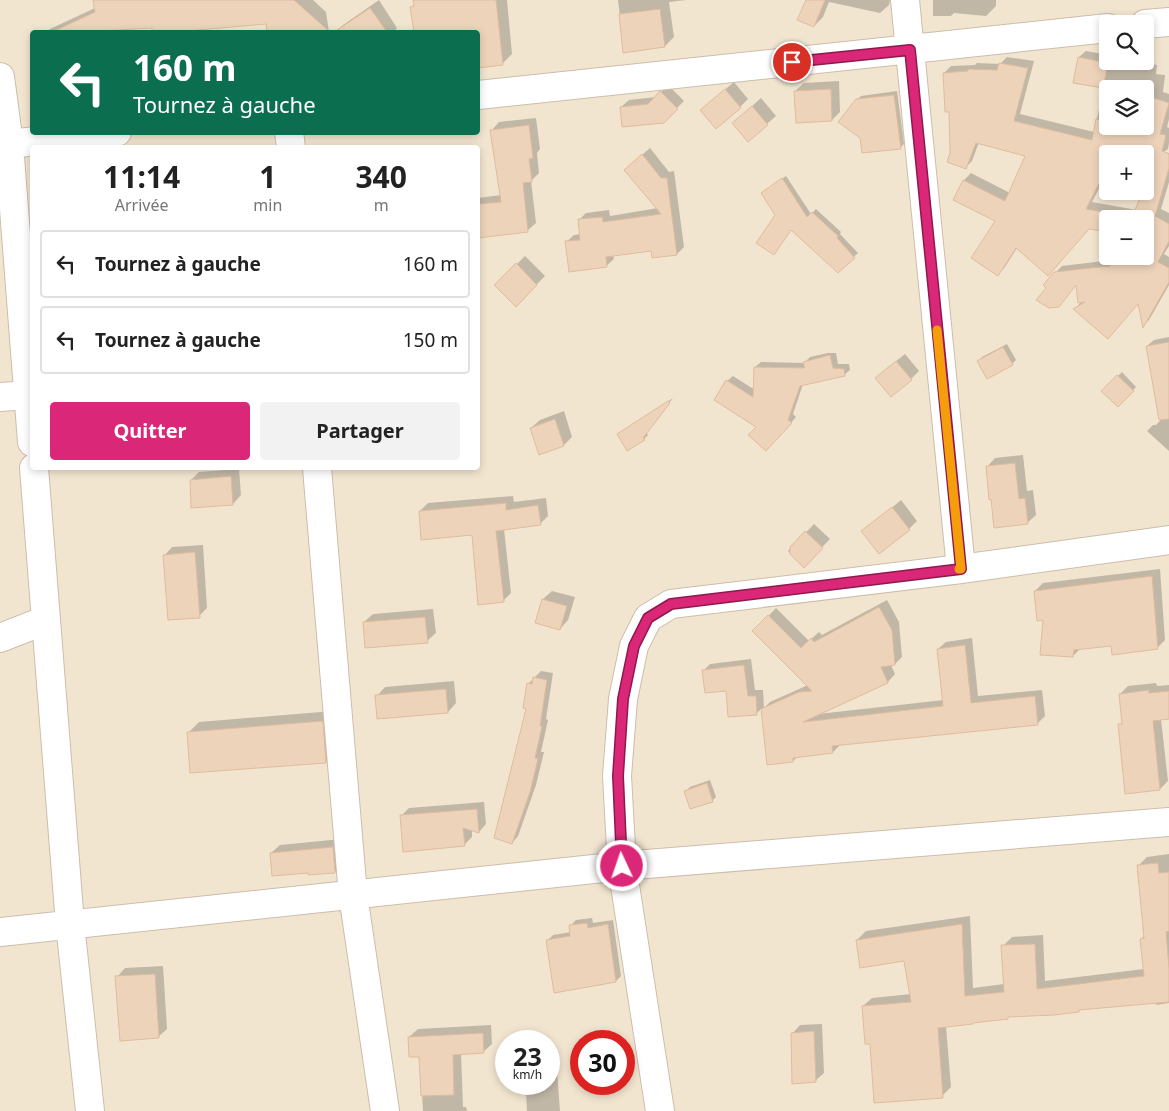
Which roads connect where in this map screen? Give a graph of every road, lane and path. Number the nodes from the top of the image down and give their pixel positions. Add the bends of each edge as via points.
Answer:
1 (905, 0) edge
2 (1169, 22) edge
3 (1154, 23) edge
4 (1099, 29) edge
5 (910, 50) junction
6 (0, 77) edge
7 (480, 95) edge
8 (90, 135) edge
9 (9, 144) junction
10 (29, 395) junction
11 (0, 397) edge
12 (30, 411) edge
13 (34, 470) edge
14 (317, 470) edge
15 (1169, 540) edge
16 (961, 569) junction
17 (46, 620) junction
18 (0, 638) edge
19 (1169, 822) edge
20 (622, 866) junction
21 (353, 895) junction
22 (70, 924) junction
23 (0, 932) edge
24 (90, 1111) edge
25 (385, 1111) edge
26 (660, 1111) edge

1 - 5 street
2 - 3 street
4 - 5 street
5 - 7 street
5 - 16 street
6 - 9 street
8 - 9 street
9 - 10 street
10 - 11 street
10 - 12 street
13 - 17 street
14 - 21 street
15 - 16 street
16 - 20 street via 671,604 648,618 634,646 623,699 618,776
17 - 18 street
17 - 22 street
19 - 20 street
20 - 21 street
20 - 26 street
21 - 22 street
21 - 25 street
22 - 23 street
22 - 24 street

